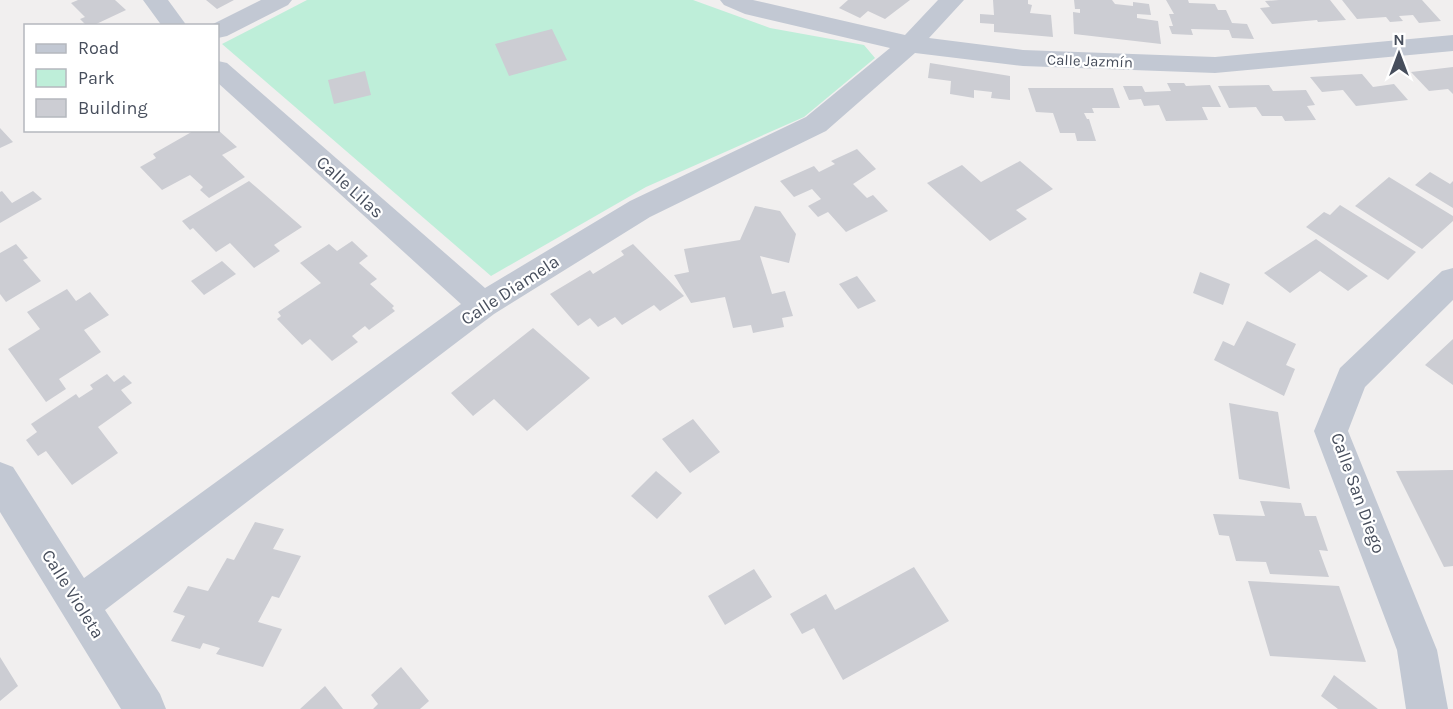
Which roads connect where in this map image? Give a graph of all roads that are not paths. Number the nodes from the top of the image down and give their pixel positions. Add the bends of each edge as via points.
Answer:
1 (155, 0) edge
2 (279, 0) edge
3 (732, 0) edge
4 (952, 0) edge
5 (173, 24) edge
6 (219, 30) edge
7 (1453, 43) edge
8 (910, 44) junction
9 (219, 70) edge
10 (1452, 283) edge
11 (483, 304) junction
12 (0, 479) edge
13 (81, 604) junction
14 (145, 709) edge
15 (1427, 709) edge

1 - 5 street
2 - 6 street
3 - 8 street, Calle Jazmín via 754,9
4 - 8 street, Calle Diamela
7 - 8 street, Calle Jazmín via 1215,65 1023,58
8 - 11 street, Calle Diamela via 816,124 640,209
9 - 11 street, Calle Lilas
10 - 15 street, Calle San Diego via 1352,378 1331,431 1417,650
11 - 13 street, Calle Diamela
12 - 13 street, Calle Violeta
13 - 14 street, Calle Violeta

